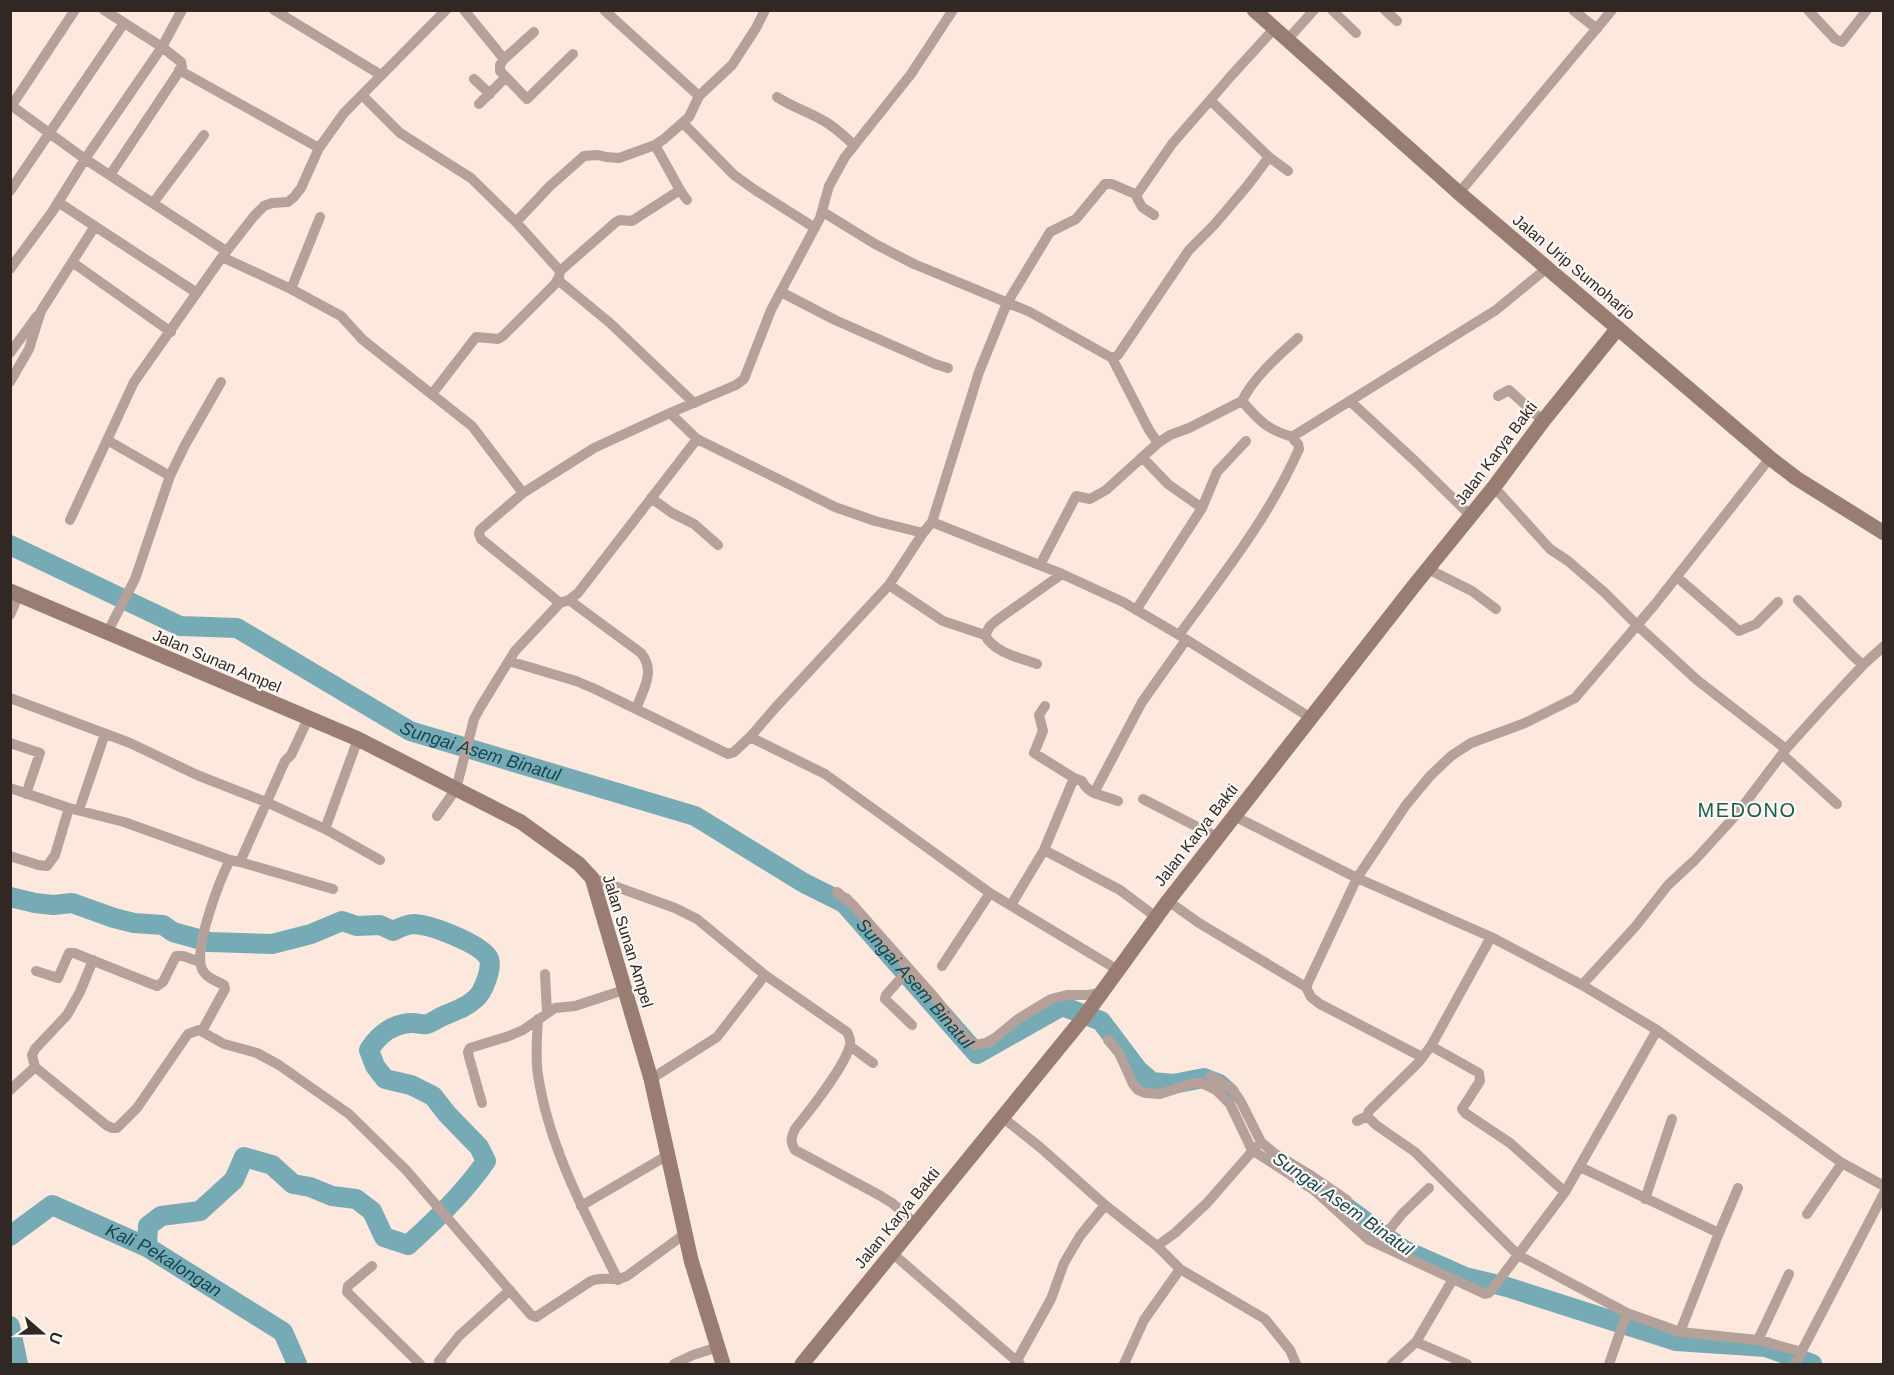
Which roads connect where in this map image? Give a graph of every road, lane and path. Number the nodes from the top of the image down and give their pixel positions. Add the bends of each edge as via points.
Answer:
1 (75, 10) edge
2 (104, 10) edge
3 (182, 10) edge
4 (274, 10) edge
5 (446, 10) edge
6 (464, 10) edge
7 (604, 10) edge
8 (765, 10) edge
9 (953, 10) edge
10 (1254, 10) edge
11 (1314, 10) edge
12 (1332, 10) edge
13 (1385, 10) edge
14 (1573, 10) edge
15 (1612, 10) edge
16 (1808, 10) edge
17 (1867, 10) edge
18 (1397, 21) dead end
19 (124, 23) junction
20 (1274, 29) junction
21 (1597, 29) junction
22 (534, 32) dead end
23 (1356, 33) dead end
24 (1287, 40) junction
25 (162, 47) junction
26 (573, 54) dead end
27 (504, 59) junction
28 (180, 70) junction
29 (381, 75) junction
30 (506, 77) junction
31 (474, 79) dead end
32 (490, 94) junction
33 (362, 95) junction
34 (699, 96) junction
35 (777, 98) dead end
36 (1210, 100) junction
37 (479, 104) dead end
38 (11, 107) edge
39 (683, 123) junction
40 (50, 133) junction
41 (204, 135) dead end
42 (654, 145) junction
43 (854, 145) junction
44 (319, 148) junction
45 (1269, 157) junction
46 (85, 159) junction
47 (1288, 171) dead end
48 (110, 175) junction
49 (10, 191) edge
50 (1459, 193) junction
51 (1135, 194) junction
52 (58, 202) junction
53 (153, 203) junction
54 (823, 212) junction
55 (1154, 215) dead end
56 (320, 217) dead end
57 (516, 222) junction
58 (95, 226) junction
59 (815, 228) junction
60 (224, 254) junction
61 (72, 262) junction
62 (1547, 268) junction
63 (10, 269) edge
64 (559, 276) junction
65 (291, 289) junction
66 (781, 292) junction
67 (197, 293) junction
68 (1007, 303) junction
69 (41, 311) junction
70 (1618, 328) junction
71 (171, 332) junction
72 (1298, 339) dead end
73 (10, 353) edge
74 (1112, 358) junction
75 (948, 368) dead end
76 (13, 374) edge
77 (221, 382) dead end
78 (432, 394) junction
79 (1498, 396) dead end
80 (1242, 401) junction
81 (1350, 401) junction
82 (694, 403) junction
83 (670, 413) junction
84 (1543, 420) junction
85 (1293, 437) junction
86 (697, 439) junction
87 (107, 440) junction
88 (1246, 441) dead end
89 (1158, 443) junction
90 (1142, 457) junction
91 (1770, 458) junction
92 (170, 476) junction
93 (1494, 487) junction
94 (523, 493) junction
95 (651, 498) junction
96 (1202, 508) junction
97 (1471, 516) junction
98 (70, 520) dead end
99 (932, 522) junction
100 (923, 533) junction
101 (1884, 533) edge
102 (718, 545) dead end
103 (1040, 566) junction
104 (1428, 569) junction
105 (1062, 574) junction
106 (1677, 576) junction
107 (889, 585) junction
108 (14, 593) edge
109 (1798, 600) dead end
110 (564, 602) junction
111 (1778, 602) dead end
112 (1496, 609) dead end
113 (1136, 610) junction
114 (10, 615) edge
115 (1637, 625) junction
116 (107, 633) junction
117 (985, 635) junction
118 (1182, 638) junction
119 (1884, 646) edge
120 (509, 661) junction
121 (1037, 664) dead end
122 (1863, 665) junction
123 (10, 698) edge
124 (1045, 706) dead end
125 (636, 709) junction
126 (1311, 718) junction
127 (308, 719) junction
128 (105, 734) junction
129 (750, 737) junction
130 (358, 740) junction
131 (10, 743) edge
132 (1785, 752) junction
133 (1074, 778) junction
134 (10, 788) edge
135 (456, 789) junction
136 (1094, 793) junction
137 (26, 794) junction
138 (1143, 799) dead end
139 (1118, 801) dead end
140 (1837, 804) dead end
141 (264, 805) junction
142 (74, 809) junction
143 (437, 816) dead end
144 (1234, 816) junction
145 (325, 829) junction
146 (1216, 837) junction
147 (1044, 850) junction
148 (10, 856) edge
149 (380, 860) dead end
150 (235, 861) junction
151 (592, 878) junction
152 (1357, 878) junction
153 (333, 889) dead end
154 (837, 892) dead end
155 (990, 893) junction
156 (1168, 900) junction
157 (1011, 905) junction
158 (1156, 917) junction
159 (1491, 937) junction
160 (93, 960) junction
161 (200, 962) junction
162 (942, 966) dead end
163 (1118, 969) junction
164 (908, 970) junction
165 (36, 971) dead end
166 (545, 974) dead end
167 (765, 975) junction
168 (1582, 985) junction
169 (1306, 987) junction
170 (624, 990) junction
171 (1099, 998) junction
172 (543, 1016) junction
173 (912, 1024) dead end
174 (1657, 1030) junction
175 (202, 1031) junction
176 (1108, 1040) dead end
177 (850, 1046) junction
178 (1431, 1046) junction
179 (1422, 1057) junction
180 (873, 1063) dead end
181 (35, 1067) junction
182 (1211, 1076) dead end
183 (651, 1079) junction
184 (10, 1090) edge
185 (1229, 1094) junction
186 (482, 1103) dead end
187 (1002, 1117) junction
188 (1672, 1119) dead end
189 (1257, 1146) junction
190 (668, 1155) junction
191 (1842, 1163) junction
192 (1580, 1167) junction
193 (1884, 1186) edge
194 (1429, 1188) dead end
195 (1738, 1188) dead end
196 (1565, 1192) junction
197 (1884, 1193) edge
198 (1645, 1199) junction
199 (1347, 1200) dead end
200 (1105, 1205) junction
201 (581, 1206) junction
202 (1807, 1214) dead end
203 (916, 1224) junction
204 (686, 1233) junction
205 (1719, 1233) junction
206 (1379, 1243) junction
207 (1156, 1246) junction
208 (892, 1253) junction
209 (1518, 1255) junction
210 (372, 1266) dead end
211 (1180, 1269) junction
212 (1789, 1274) dead end
213 (618, 1280) junction
214 (1453, 1280) junction
215 (510, 1290) junction
216 (1627, 1315) junction
217 (1680, 1332) junction
218 (1758, 1340) junction
219 (1416, 1342) junction
220 (718, 1347) junction
221 (1799, 1358) edge
222 (439, 1364) edge
223 (1017, 1364) edge
224 (420, 1365) edge
225 (674, 1365) edge
226 (723, 1365) edge
227 (802, 1365) edge
228 (1124, 1365) edge
229 (1296, 1365) edge
230 (1392, 1365) edge
231 (1467, 1365) edge
232 (1609, 1365) edge

1 - 38 street
2 - 19 street
3 - 25 street
4 - 29 street
5 - 29 street
6 - 27 street
7 - 34 street
8 - 34 street via 732,65
9 - 43 street via 911,74
10 - 20 street, Jalan Urip Sumoharjo
11 - 24 street
12 - 23 street
13 - 18 street
14 - 21 street
15 - 21 street
16 - 17 street via 1842,42
19 - 25 street
19 - 40 street
20 - 24 street, Jalan Urip Sumoharjo
20 - 36 street
21 - 50 street
22 - 27 street
24 - 50 street, Jalan Urip Sumoharjo
25 - 28 street via 181,62
25 - 46 street
26 - 30 street via 527,99
27 - 30 street via 500,71
28 - 44 street
28 - 48 street
29 - 33 street
30 - 32 street
31 - 32 street
32 - 37 street
33 - 44 street
33 - 57 street via 400,133 471,178
34 - 39 street
35 - 43 street via 833,126
36 - 45 street
36 - 51 street
38 - 40 street
39 - 42 street
39 - 59 street via 734,175
40 - 46 street
40 - 49 street
41 - 53 street
42 - 57 street via 619,158 584,156
42 - 64 street via 684,195 632,221 616,222
43 - 54 street via 829,186
44 - 60 street via 294,197 288,202 264,206
45 - 47 street
45 - 74 street via 1189,250 1122,350
46 - 48 street
46 - 52 street
48 - 53 street
50 - 62 street, Jalan Urip Sumoharjo
51 - 55 street via 1142,207
51 - 68 street via 1105,184 1076,219 1050,232
52 - 58 street
52 - 63 street
53 - 60 street
54 - 59 street
54 - 68 street via 914,264
56 - 65 street
57 - 64 street
58 - 61 street
58 - 67 street
59 - 66 street
60 - 65 street
60 - 67 street
61 - 69 street
61 - 71 street
62 - 70 street, Jalan Urip Sumoharjo
62 - 81 street via 1496,310
64 - 78 street via 503,336 476,337
64 - 82 street
65 - 78 street via 341,316 363,340
66 - 75 street via 835,320
66 - 82 street via 744,379
67 - 71 street
68 - 74 street
68 - 99 street via 979,372
69 - 73 street
69 - 76 street via 29,349
70 - 84 street, Jalan Karya Bakti
70 - 91 street, Jalan Urip Sumoharjo
71 - 87 street via 134,382
72 - 80 street via 1278,356
74 - 89 street
77 - 92 street
78 - 94 street via 472,426
79 - 84 street via 1509,390
80 - 85 street via 1267,428
80 - 89 street
81 - 85 street
81 - 97 street
82 - 83 street
83 - 86 street
83 - 94 street via 594,448
84 - 93 street, Jalan Karya Bakti
85 - 118 street via 1299,449 1269,506
86 - 95 street
86 - 100 street via 835,507
87 - 92 street
87 - 98 street
88 - 96 street via 1217,472
89 - 90 street
90 - 96 street via 1168,484
90 - 103 street via 1106,490 1090,499 1076,496
91 - 101 street, Jalan Urip Sumoharjo
91 - 106 street
92 - 116 street via 129,592
93 - 97 street, Jalan Karya Bakti
93 - 115 street via 1550,549
94 - 110 street via 479,534
95 - 102 street via 694,524
95 - 110 street via 578,593
96 - 113 street
97 - 104 street, Jalan Karya Bakti
99 - 100 street
99 - 103 street
100 - 107 street
103 - 105 street
104 - 112 street via 1473,591
104 - 126 street, Jalan Karya Bakti
105 - 113 street
105 - 117 street via 997,620
106 - 111 street via 1739,632 1756,624
106 - 115 street
107 - 117 street via 943,621
107 - 129 street
108 - 114 street
108 - 116 street, Jalan Sunan Ampel
109 - 122 street
110 - 120 street via 519,645
110 - 125 street via 646,659 649,672
113 - 118 street
115 - 132 street
115 - 152 street via 1575,698 1525,723 1471,743 1451,756 1406,805
116 - 127 street, Jalan Sunan Ampel
117 - 121 street via 989,642 1008,653
118 - 126 street
118 - 136 street via 1142,702
119 - 122 street
120 - 125 street via 576,681
120 - 135 street via 474,719
122 - 132 street
123 - 128 street
124 - 133 street via 1039,715 1042,731 1034,753
125 - 129 street via 728,754
126 - 144 street, Jalan Karya Bakti
127 - 130 street, Jalan Sunan Ampel
127 - 141 street
128 - 141 street
128 - 142 street
129 - 155 street via 825,774
130 - 135 street, Jalan Sunan Ampel
130 - 145 street
131 - 137 street via 40,753
132 - 140 street
132 - 168 street via 1736,815 1668,885
133 - 136 street
133 - 147 street
134 - 137 street
135 - 143 street
135 - 151 street, Jalan Sunan Ampel via 520,822 579,864
136 - 139 street
137 - 142 street
138 - 146 street
141 - 145 street
141 - 150 street
142 - 148 street via 47,866
142 - 150 street
144 - 146 street, Jalan Karya Bakti
144 - 152 street
145 - 149 street
146 - 156 street, Jalan Karya Bakti
147 - 157 street
147 - 158 street via 1134,899
150 - 153 street
150 - 161 street via 210,908
151 - 167 street via 697,919
151 - 170 street, Jalan Sunan Ampel
152 - 159 street
152 - 169 street
154 - 164 street via 854,905
155 - 157 street
155 - 162 street
156 - 158 street, Jalan Karya Bakti
156 - 169 street
157 - 163 street
158 - 163 street, Jalan Karya Bakti
159 - 168 street
159 - 178 street
160 - 161 street via 157,986 176,956
160 - 165 street via 69,953 58,978
160 - 181 street via 67,1015 35,1049
161 - 175 street via 206,975 225,989
163 - 171 street, Jalan Karya Bakti
164 - 171 street via 976,1045 990,1042 1051,999 1067,995
164 - 173 street via 885,999
166 - 172 street
167 - 177 street via 842,1027 850,1038
167 - 183 street via 717,1038
168 - 174 street
169 - 179 street via 1311,997 1330,1010
170 - 172 street via 575,1006 555,1008
170 - 183 street, Jalan Sunan Ampel
171 - 187 street, Jalan Karya Bakti
172 - 186 street via 509,1036 470,1048
172 - 201 street via 536,1054 538,1075 552,1130
174 - 191 street
174 - 192 street
175 - 181 street via 189,1034 137,1108 117,1128 106,1125
175 - 215 street via 224,1044 270,1059 349,1114 406,1170
176 - 185 street via 1138,1090 1160,1094 1202,1083
177 - 180 street
177 - 203 street via 795,1130 791,1144 795,1150 886,1199
178 - 179 street
178 - 196 street via 1481,1076 1462,1109 1465,1113 1510,1143
179 - 209 street via 1362,1119 1415,1152
181 - 184 street
182 - 185 street
183 - 190 street, Jalan Sunan Ampel
185 - 189 street
187 - 200 street
187 - 203 street, Jalan Karya Bakti
188 - 198 street
189 - 199 street
189 - 206 street via 1357,1230
189 - 207 street via 1207,1203
190 - 201 street
190 - 204 street, Jalan Sunan Ampel
191 - 193 street
191 - 202 street
192 - 196 street
192 - 198 street
194 - 206 street
195 - 205 street
196 - 209 street
197 - 221 street
198 - 205 street
200 - 207 street
200 - 223 street via 1064,1263 1051,1299
201 - 213 street
203 - 208 street, Jalan Karya Bakti
204 - 213 street
204 - 220 street, Jalan Sunan Ampel
205 - 217 street
206 - 214 street
207 - 211 street
208 - 223 street
208 - 227 street, Jalan Karya Bakti
209 - 214 street via 1489,1293
209 - 216 street
210 - 224 street via 348,1286 347,1292
211 - 228 street via 1144,1320
211 - 229 street via 1265,1319 1290,1350
212 - 218 street
213 - 215 street via 591,1281 536,1317
214 - 219 street
215 - 222 street via 459,1336
216 - 217 street
216 - 232 street
217 - 218 street
218 - 221 street
219 - 230 street
219 - 231 street
220 - 225 street
220 - 226 street, Jalan Sunan Ampel

